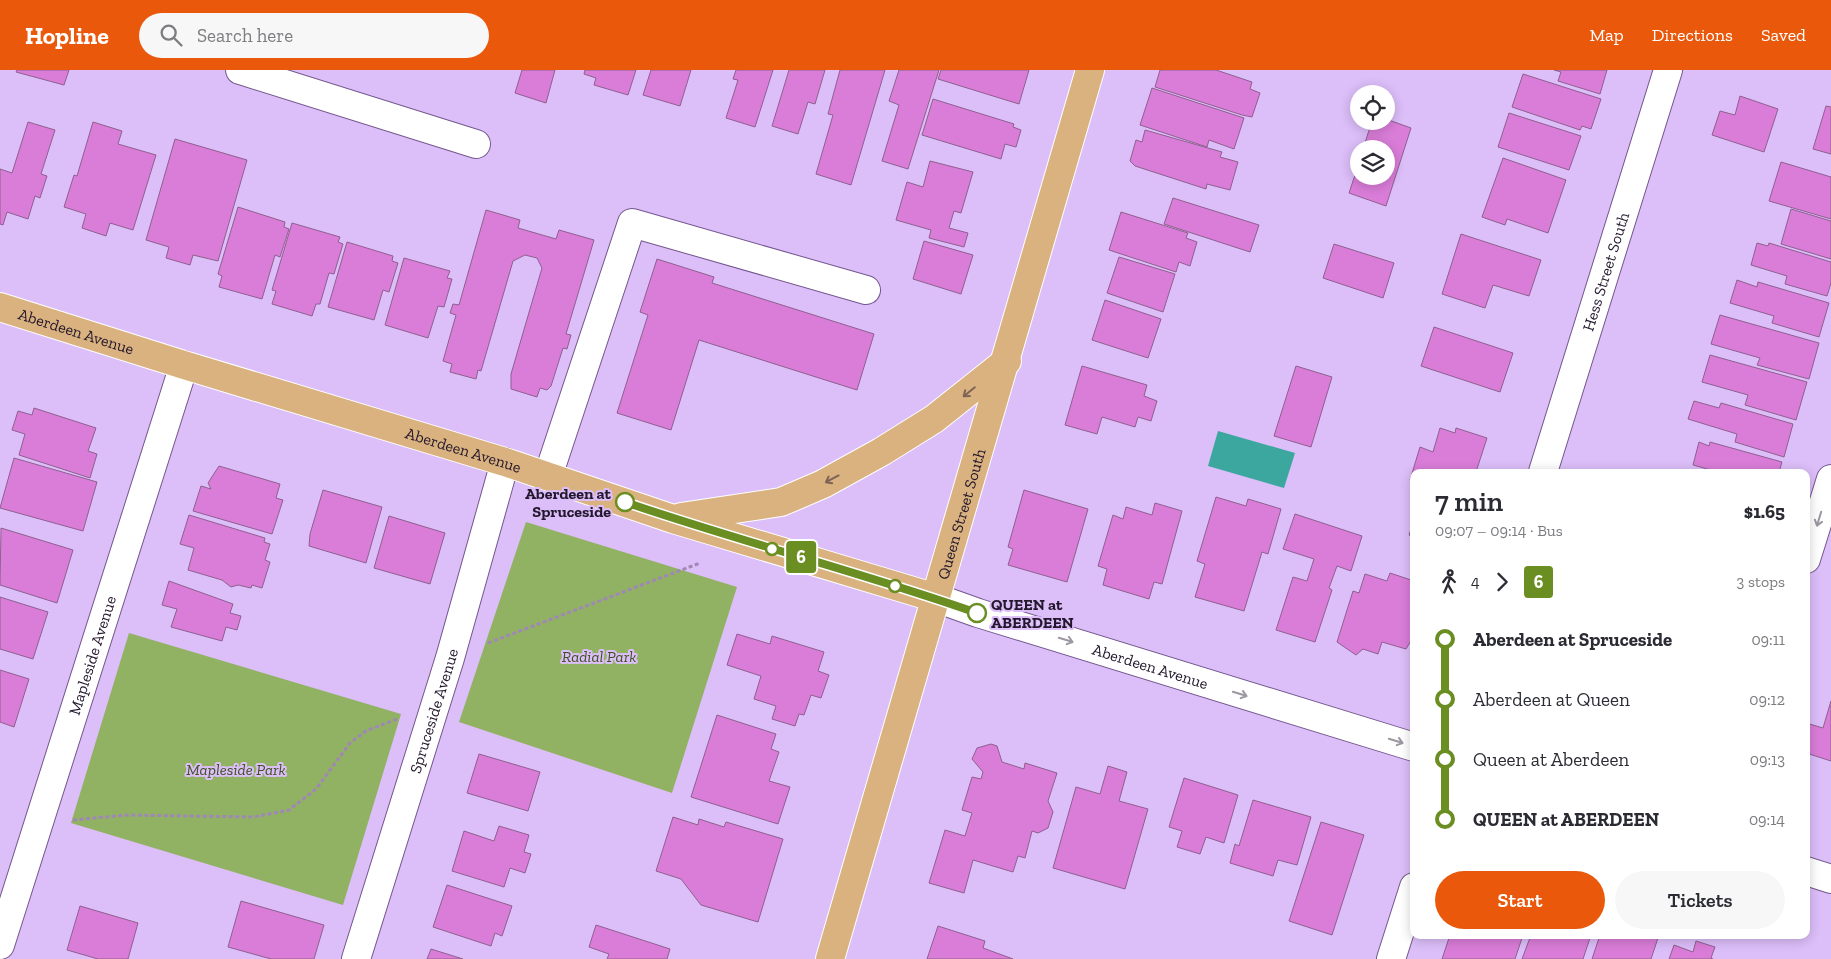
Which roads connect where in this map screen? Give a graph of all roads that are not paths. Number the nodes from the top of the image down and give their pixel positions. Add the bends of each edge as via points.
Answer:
1 (240, 70) edge
2 (1090, 70) edge
3 (1668, 70) edge
4 (476, 144) dead end
5 (866, 290) dead end
6 (0, 307) edge
7 (1007, 362) junction
8 (184, 365) junction
9 (505, 462) junction
10 (1544, 469) edge
11 (548, 476) junction
12 (1831, 479) edge
13 (673, 518) junction
14 (1810, 546) edge
15 (936, 598) junction
16 (1410, 746) edge
17 (1810, 872) edge
18 (1831, 879) edge
19 (1410, 900) edge
20 (0, 945) edge
21 (356, 959) edge
22 (830, 959) edge
23 (1391, 959) edge

1 - 4 street
2 - 7 main road, Queen Street South
3 - 10 street, Hess Street South
5 - 11 street via 632,223
6 - 8 main road, Aberdeen Avenue
7 -> 13 main road via 934,419 823,484 781,502
7 - 15 main road, Queen Street South
8 - 9 main road, Aberdeen Avenue
8 - 20 street, Mapleside Avenue
9 - 11 main road, Aberdeen Avenue
9 - 21 street, Spruceside Avenue via 450,658
11 - 13 main road, Aberdeen Avenue
12 -> 14 street
13 - 15 main road, Aberdeen Avenue
15 -> 16 street, Aberdeen Avenue
15 - 22 main road, Queen Street South
17 - 18 street
19 - 23 street

